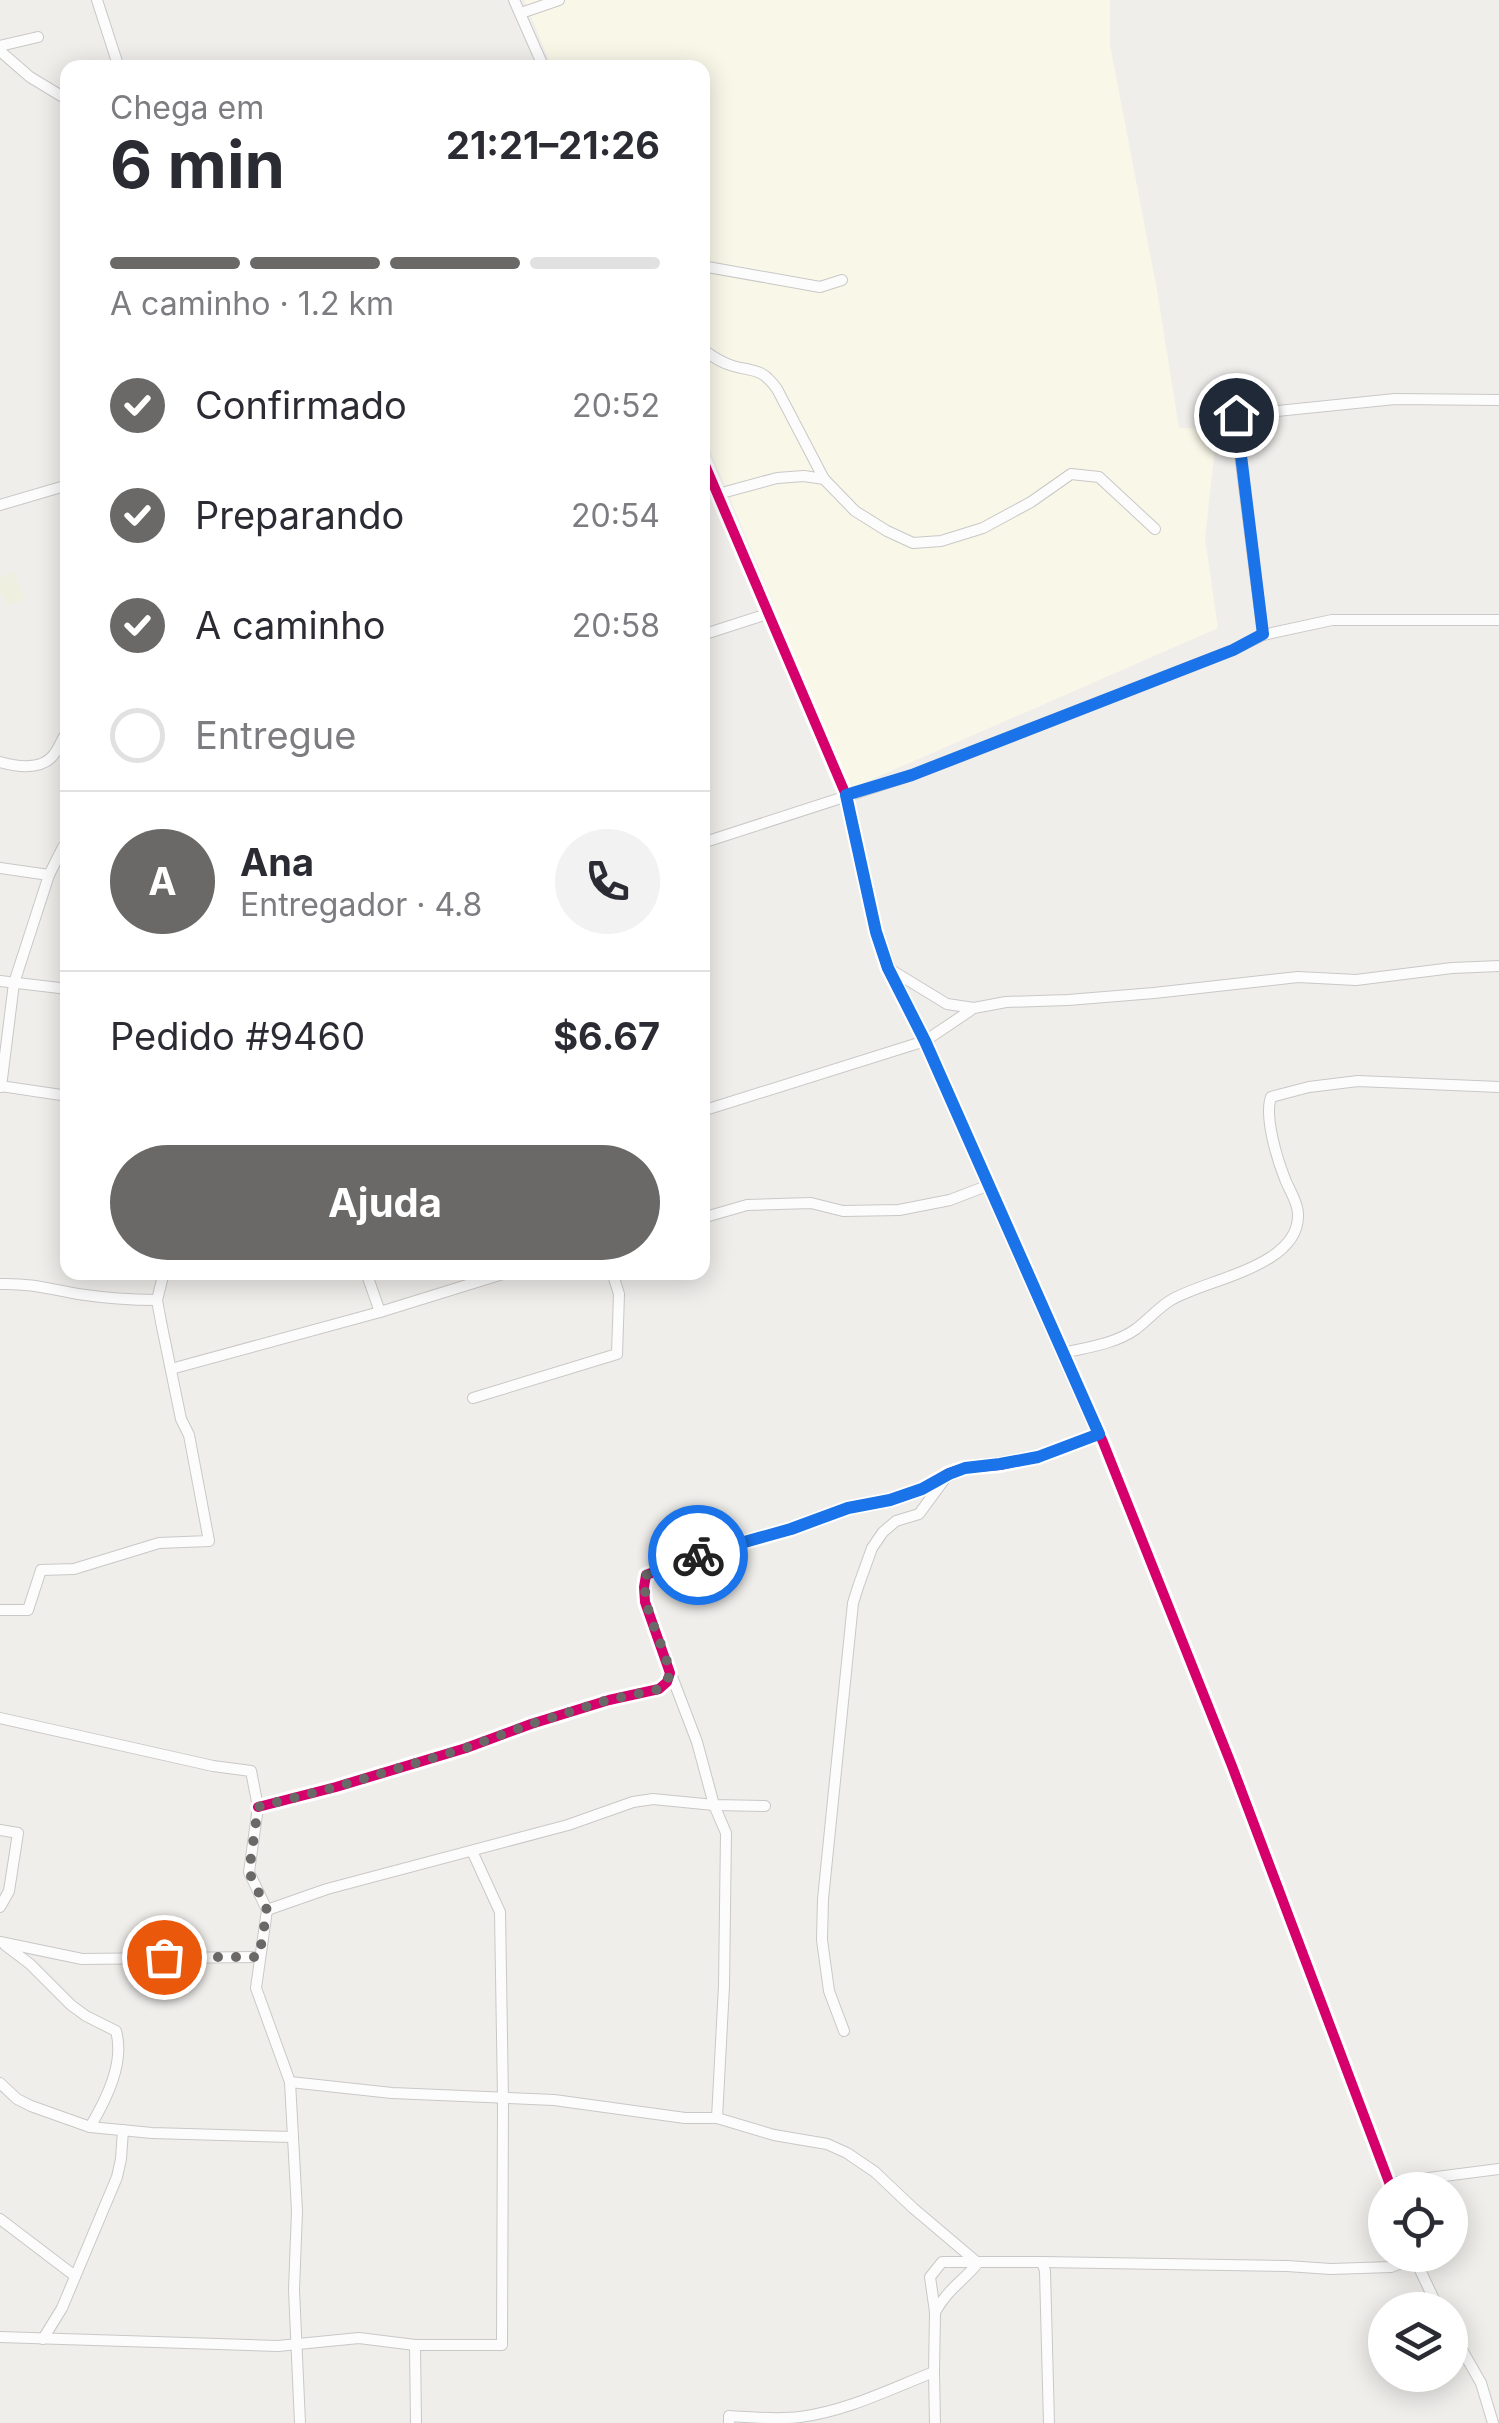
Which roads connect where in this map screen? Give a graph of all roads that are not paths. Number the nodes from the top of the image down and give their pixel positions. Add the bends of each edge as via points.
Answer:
1 (98, 0) edge
2 (514, 0) edge
3 (559, 0) edge
4 (522, 13) junction
5 (38, 36) dead end
6 (0, 49) edge
7 (117, 60) edge
8 (541, 60) edge
9 (60, 95) edge
10 (710, 267) edge
11 (842, 280) dead end
12 (710, 355) edge
13 (1231, 383) dead end
14 (1499, 400) edge
15 (1236, 415) junction
16 (710, 476) edge
17 (824, 479) junction
18 (60, 487) edge
19 (718, 494) junction
20 (0, 505) edge
21 (1156, 529) dead end
22 (768, 614) junction
23 (1499, 620) edge
24 (710, 633) edge
25 (1263, 634) junction
26 (60, 745) edge
27 (0, 762) edge
28 (846, 795) junction
29 (710, 840) edge
30 (60, 857) edge
31 (0, 868) edge
32 (49, 875) junction
33 (1499, 966) edge
34 (888, 968) junction
35 (0, 981) edge
36 (14, 983) junction
37 (60, 988) edge
38 (974, 1008) junction
39 (925, 1041) junction
40 (1, 1087) edge
41 (1499, 1087) edge
42 (60, 1095) edge
43 (710, 1108) edge
44 (989, 1185) junction
45 (710, 1216) edge
46 (162, 1280) edge
47 (369, 1280) edge
48 (483, 1280) edge
49 (615, 1280) edge
50 (0, 1284) edge
51 (158, 1300) junction
52 (380, 1312) junction
53 (1064, 1353) junction
54 (170, 1369) junction
55 (473, 1398) dead end
56 (1099, 1434) junction
57 (949, 1474) junction
58 (0, 1610) edge
59 (670, 1673) junction
60 (0, 1718) edge
61 (714, 1805) junction
62 (765, 1806) dead end
63 (258, 1807) junction
64 (0, 1830) edge
65 (472, 1851) junction
66 (0, 1907) edge
67 (267, 1910) junction
68 (1, 1942) edge
69 (259, 1957) junction
70 (844, 2032) dead end
71 (290, 2082) junction
72 (0, 2083) edge
73 (503, 2099) junction
74 (717, 2118) junction
75 (90, 2127) junction
76 (123, 2130) junction
77 (292, 2137) junction
78 (1499, 2169) edge
79 (1386, 2172) edge
80 (1468, 2174) edge
81 (0, 2219) edge
82 (1042, 2262) junction
83 (978, 2263) junction
84 (1368, 2268) edge
85 (75, 2276) junction
86 (935, 2312) junction
87 (0, 2337) edge
88 (43, 2339) junction
89 (298, 2345) junction
90 (415, 2345) junction
91 (1468, 2360) edge
92 (934, 2372) junction
93 (300, 2423) edge
94 (416, 2423) edge
95 (729, 2423) edge
96 (935, 2423) edge
97 (1050, 2423) edge
98 (1493, 2423) edge

1 - 7 street
2 - 4 street
3 - 4 street
4 - 8 street
5 - 6 street
6 - 9 street
10 - 11 street via 820,286
12 - 17 street via 768,376
13 - 15 street
14 - 15 street via 1395,399
15 - 25 street
16 - 19 street
17 - 19 street via 777,478
17 - 21 street via 855,511 912,543 983,528 1071,474 1099,476
18 - 20 street
19 - 22 street
22 - 24 street
22 - 28 street
23 - 25 street via 1332,620
25 - 28 street via 912,775
26 - 27 street via 43,764
28 - 29 street
28 - 34 street
30 - 32 street
31 - 32 street
32 - 36 street
33 - 38 street via 1356,980 1298,976
34 - 38 street via 947,1004
34 - 39 street
35 - 36 street
36 - 37 street
36 - 40 street
38 - 39 street
39 - 43 street
39 - 44 street
40 - 42 street
41 - 53 street via 1358,1082 1270,1097 1266,1108 1298,1214 1287,1244 1250,1268 1172,1300 1135,1330
44 - 45 street via 899,1210 843,1211 811,1203 747,1205
44 - 53 street
46 - 51 street
47 - 52 street
48 - 52 street
49 - 55 street via 617,1354
50 - 51 street
51 - 54 street
52 - 54 street
53 - 56 street
54 - 58 street via 208,1541 159,1543 74,1569 40,1570 28,1610
56 - 57 street via 1038,1457
56 - 79 street
57 - 59 street via 906,1495 646,1575 646,1602
57 - 70 street via 919,1514 883,1532 853,1603 822,1899 829,1991
59 - 61 street
59 - 63 street via 660,1689
60 - 63 street via 250,1772
61 - 62 street
61 - 65 street via 633,1802
61 - 74 street via 726,1833
63 - 67 street via 249,1872
64 - 66 street via 18,1832 10,1890
65 - 67 street
65 - 73 street via 500,1912
67 - 69 street
68 - 69 street via 82,1960
68 - 75 street via 71,2005 118,2034 112,2080
69 - 71 street via 256,1988
71 - 73 street
71 - 77 street
72 - 75 street via 31,2106
73 - 74 street
73 - 90 street via 502,2345
74 - 83 street via 847,2153
75 - 76 street
76 - 77 street
76 - 85 street via 116,2177
77 - 89 street
78 - 80 street
81 - 85 street
82 - 83 street
82 - 84 street
82 - 97 street
83 - 86 street
83 - 86 street via 942,2262 930,2277
85 - 88 street
86 - 92 street
87 - 88 street
88 - 89 street
89 - 90 street via 359,2338
89 - 93 street
90 - 94 street
91 - 98 street
92 - 95 street via 828,2412 728,2416
92 - 96 street

